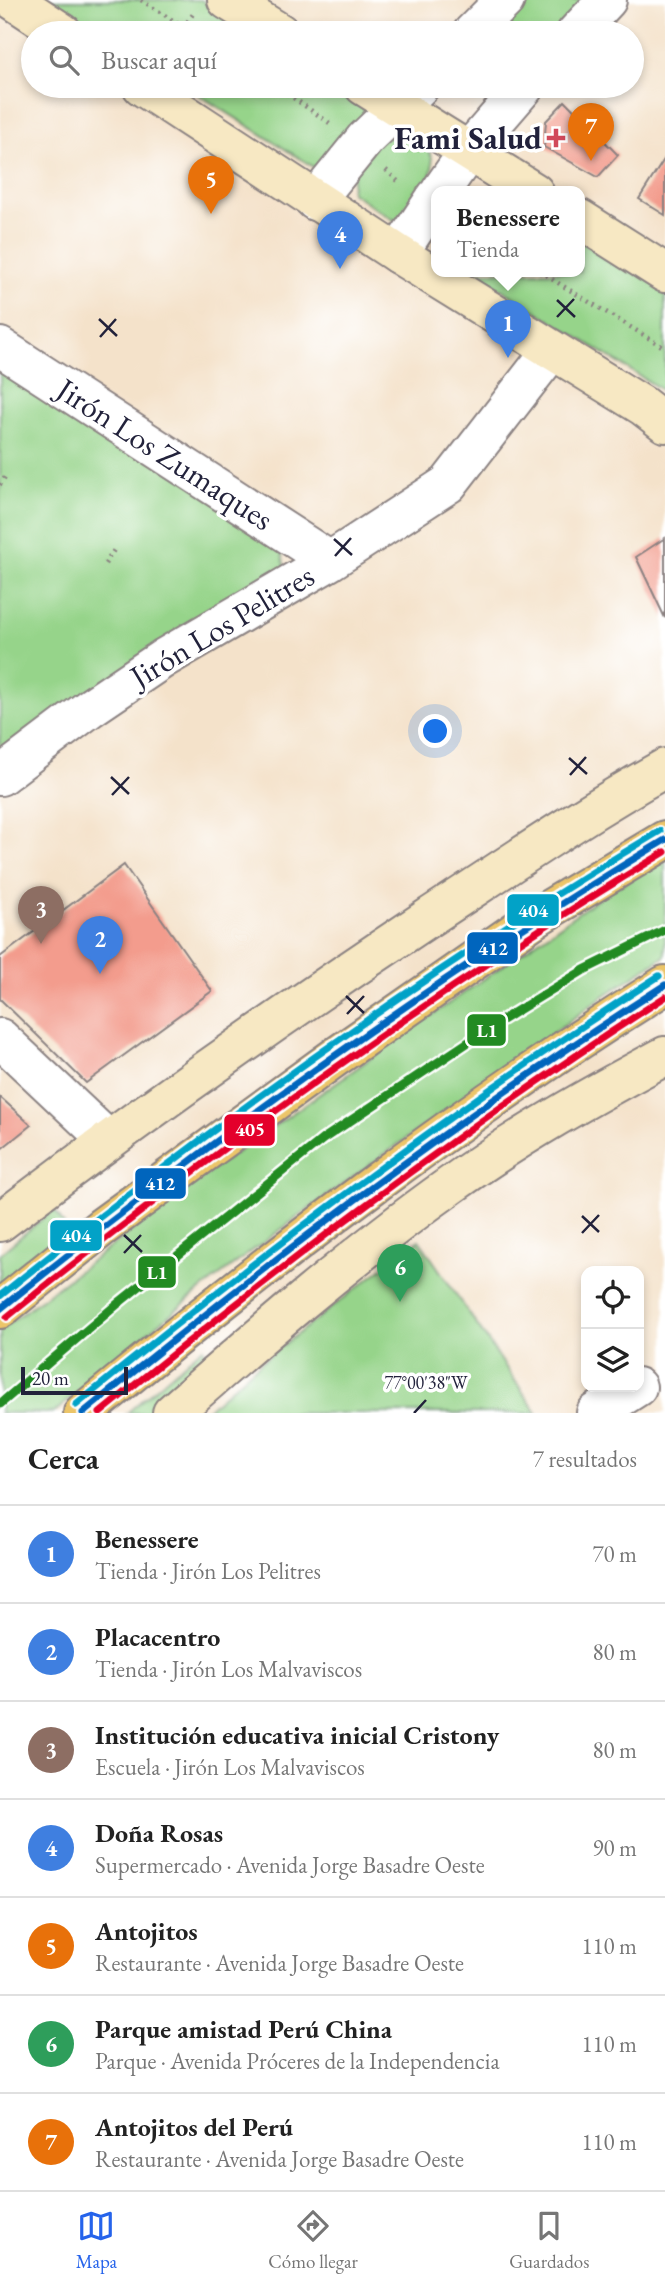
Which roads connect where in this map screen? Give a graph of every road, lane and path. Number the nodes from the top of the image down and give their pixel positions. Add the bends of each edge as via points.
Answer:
1 (13, 0) edge
2 (141, 0) edge
3 (505, 0) edge
4 (607, 0) edge
5 (212, 4) edge
6 (45, 21) edge
7 (174, 21) edge
8 (191, 21) edge
9 (252, 21) edge
10 (484, 21) edge
11 (587, 21) edge
12 (160, 98) edge
13 (407, 98) edge
14 (409, 98) edge
15 (515, 98) edge
16 (468, 152) junction
17 (444, 186) edge
18 (524, 186) edge
19 (314, 201) junction
20 (431, 204) edge
21 (585, 222) edge
22 (398, 254) junction
23 (665, 273) edge
24 (431, 275) edge
25 (435, 277) edge
26 (548, 277) edge
27 (0, 347) edge
28 (665, 348) edge
29 (552, 350) junction
30 (665, 423) edge
31 (5, 477) dead end
32 (0, 485) edge
33 (114, 550) dead end
34 (330, 561) junction
35 (105, 564) dead end
36 (665, 768) edge
37 (0, 776) edge
38 (665, 840) edge
39 (665, 985) edge
40 (0, 1038) edge
41 (665, 1056) edge
42 (108, 1140) junction
43 (0, 1222) edge
44 (0, 1309) edge
45 (665, 1369) edge
46 (644, 1382) edge
47 (629, 1392) edge
48 (83, 1413) edge
49 (172, 1413) edge
50 (596, 1413) edge

1 - 6 main road
2 - 7 path
3 - 10 street
4 - 11 street
5 - 8 path
5 - 9 main road
12 - 19 main road
13 - 19 street via 365,139
14 - 16 main road
15 - 16 street
16 - 17 street
16 - 18 main road
19 - 22 main road
20 - 22 street
21 - 23 main road
22 - 24 main road
25 - 29 main road
26 - 28 path
27 - 34 street, Jirón Los Zumaques
29 - 30 main road
29 - 34 street, Jirón Los Pelitres via 448,484
31 - 32 path
33 - 35 path
34 - 37 street, Jirón Los Pelitres via 164,658
36 - 42 main road via 598,806 362,962
38 - 44 main road via 538,916 357,1042 102,1227
39 - 48 main road via 444,1135 169,1342
40 - 42 street
41 - 49 main road via 544,1124 451,1185 277,1322
42 - 43 main road
45 - 46 street
47 - 50 street

